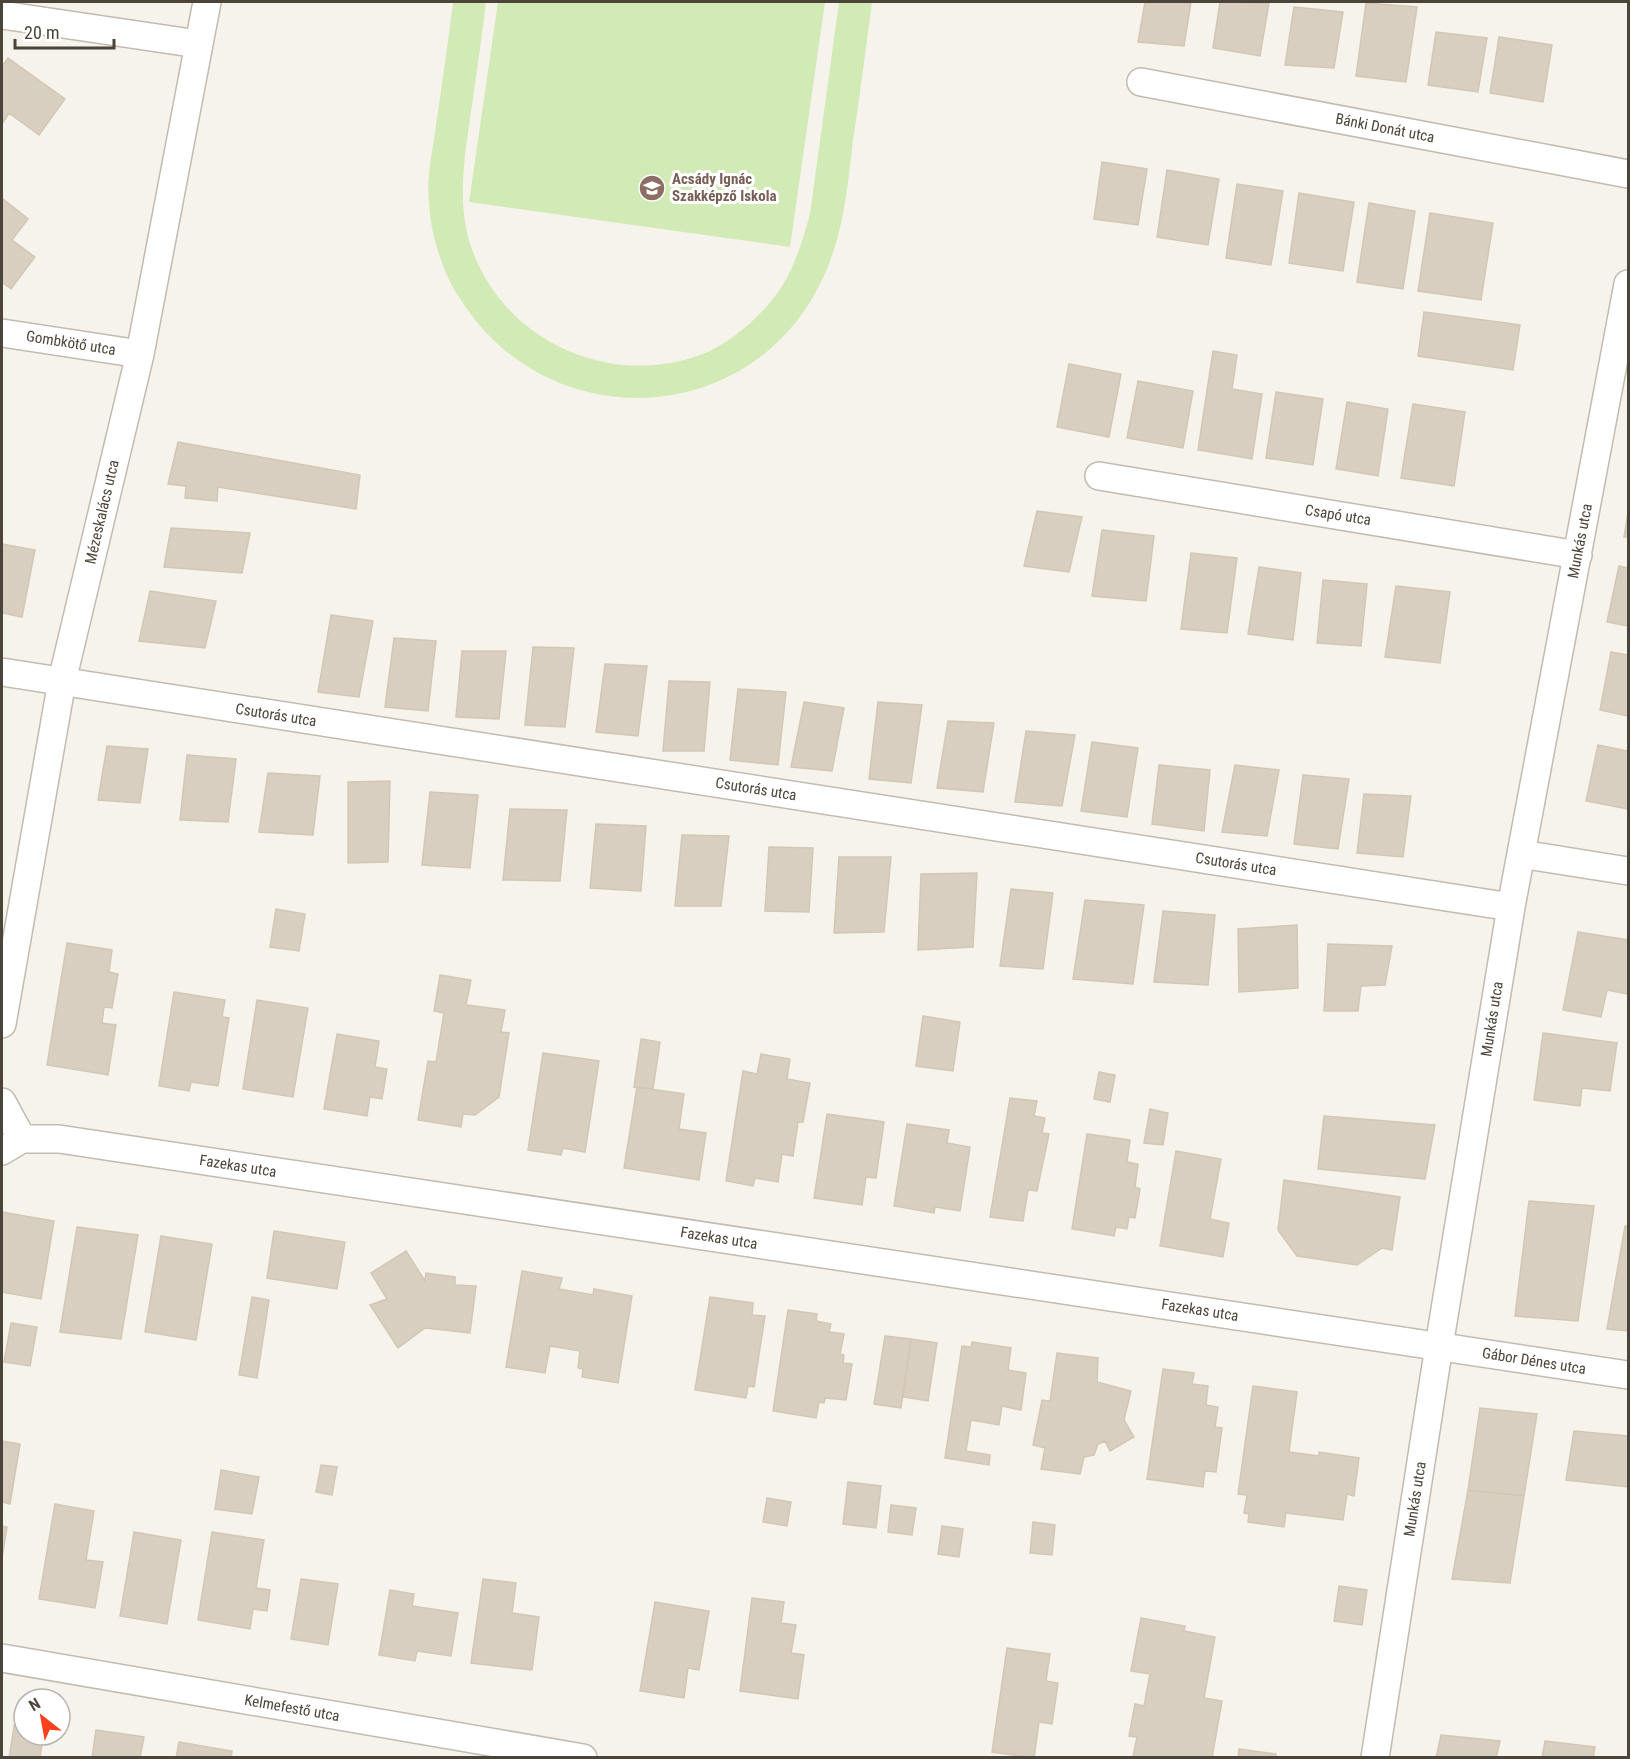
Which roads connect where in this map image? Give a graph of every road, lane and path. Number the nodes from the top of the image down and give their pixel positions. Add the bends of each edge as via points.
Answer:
1 (207, 2) edge
2 (2, 15) edge
3 (198, 44) junction
4 (1141, 82) dead end
5 (1629, 174) edge
6 (1629, 284) edge
7 (2, 333) edge
8 (140, 354) junction
9 (1099, 476) dead end
10 (1578, 555) junction
11 (2, 672) edge
12 (62, 681) junction
13 (1521, 854) junction
14 (1629, 871) edge
15 (1511, 907) junction
16 (2, 1023) edge
17 (2, 1102) edge
18 (12, 1145) edge
19 (1439, 1346) junction
20 (1629, 1376) edge
21 (2, 1658) edge
22 (583, 1758) edge
23 (1376, 1758) edge

1 - 3 street, Mézeskalács utca
2 - 3 street
3 - 8 street, Mézeskalács utca
4 - 5 street, Bánki Donát utca
6 - 10 street, Munkás utca
7 - 8 street, Gombkötő utca
8 - 12 street, Mézeskalács utca
9 - 10 street, Csapó utca
10 - 13 street, Munkás utca
11 - 12 street, Csutorás utca
12 - 15 street, Csutorás utca
12 - 16 street, Mézeskalács utca
13 - 14 street
13 - 15 street, Munkás utca
15 - 19 street, Munkás utca
17 - 18 street
18 - 19 street, Fazekas utca via 59,1139
19 - 20 street, Gábor Dénes utca
19 - 23 street, Munkás utca
21 - 22 street, Kelmefestő utca

